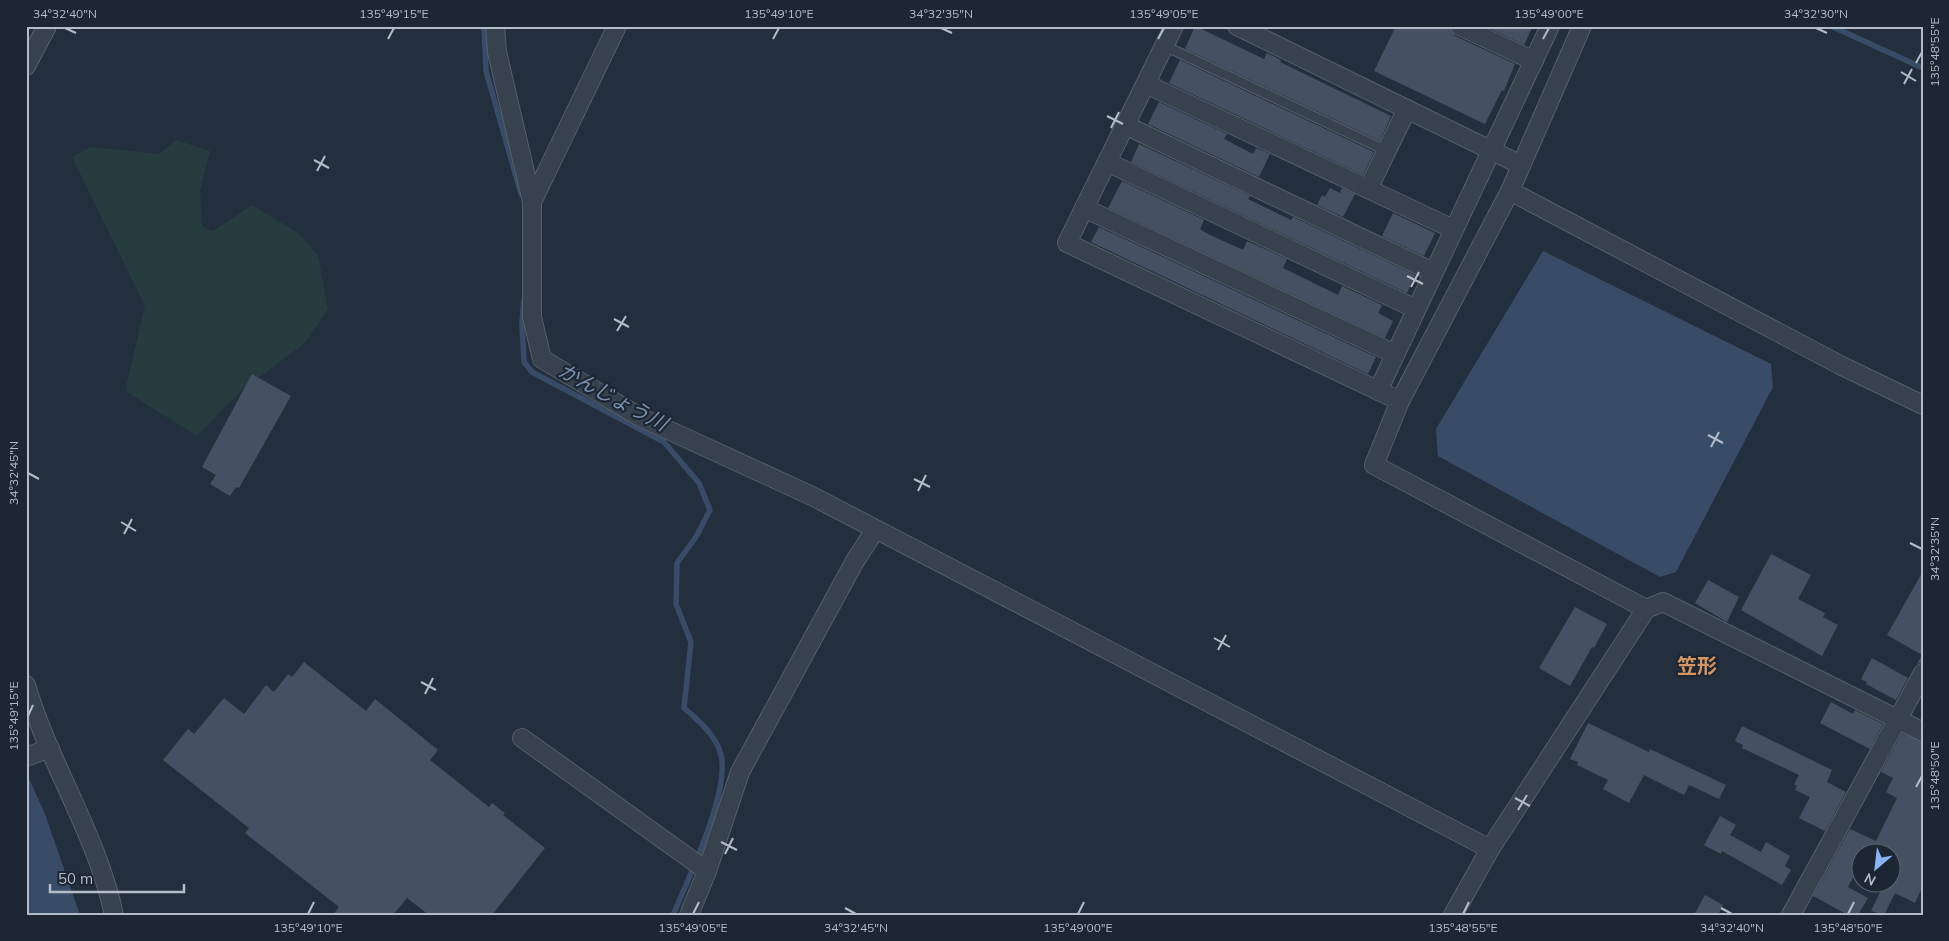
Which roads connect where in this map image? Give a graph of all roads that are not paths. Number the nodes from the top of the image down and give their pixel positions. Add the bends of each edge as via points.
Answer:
1 (47, 26) edge
2 (495, 26) edge
3 (617, 26) edge
4 (1174, 26) edge
5 (1237, 26) edge
6 (1460, 26) edge
7 (1550, 26) edge
8 (1582, 26) edge
9 (1165, 46) junction
10 (1534, 61) junction
11 (26, 66) edge
12 (1146, 84) junction
13 (1407, 109) junction
14 (1125, 125) junction
15 (1491, 149) junction
16 (1386, 151) junction
17 (1107, 162) junction
18 (1521, 165) junction
19 (1368, 189) junction
20 (1510, 191) junction
21 (532, 202) junction
22 (1084, 208) junction
23 (1453, 229) junction
24 (1433, 272) junction
25 (1416, 309) junction
26 (1396, 354) junction
27 (1378, 391) junction
28 (1400, 401) junction
29 (1923, 405) edge
30 (875, 530) junction
31 (1646, 609) junction
32 (1923, 674) edge
33 (26, 685) edge
34 (1898, 719) junction
35 (1923, 732) edge
36 (522, 738) dead end
37 (39, 752) edge
38 (1490, 849) junction
39 (707, 871) junction
40 (114, 915) edge
41 (689, 915) edge
42 (1453, 915) edge
43 (1792, 915) edge

1 - 11 street
2 - 21 street via 497,52
3 - 21 street
4 - 9 street
5 - 13 street
6 - 10 street
7 - 10 street
8 - 18 street
9 - 12 street
9 - 16 lane
10 - 15 street
12 - 14 street
12 - 19 street
13 - 15 street
13 - 16 street
14 - 17 street
14 - 24 street
15 - 18 street
15 - 23 street
16 - 19 street
17 - 22 street
17 - 25 street
18 - 20 street
19 - 23 street
20 - 28 street
20 - 29 street via 1842,366
21 - 30 street via 532,318 542,358 640,417 814,497
22 - 26 street
22 - 27 street via 1067,243
23 - 24 street
24 - 25 street
25 - 26 street
26 - 27 street
27 - 28 street
28 - 31 street via 1374,465
30 - 38 street
30 - 39 street via 740,772
31 - 34 street via 1663,602
31 - 38 street
32 - 34 street
33 - 37 street
34 - 35 street
34 - 43 street
36 - 39 street
37 - 40 street via 76,804
38 - 42 street
39 - 41 street

